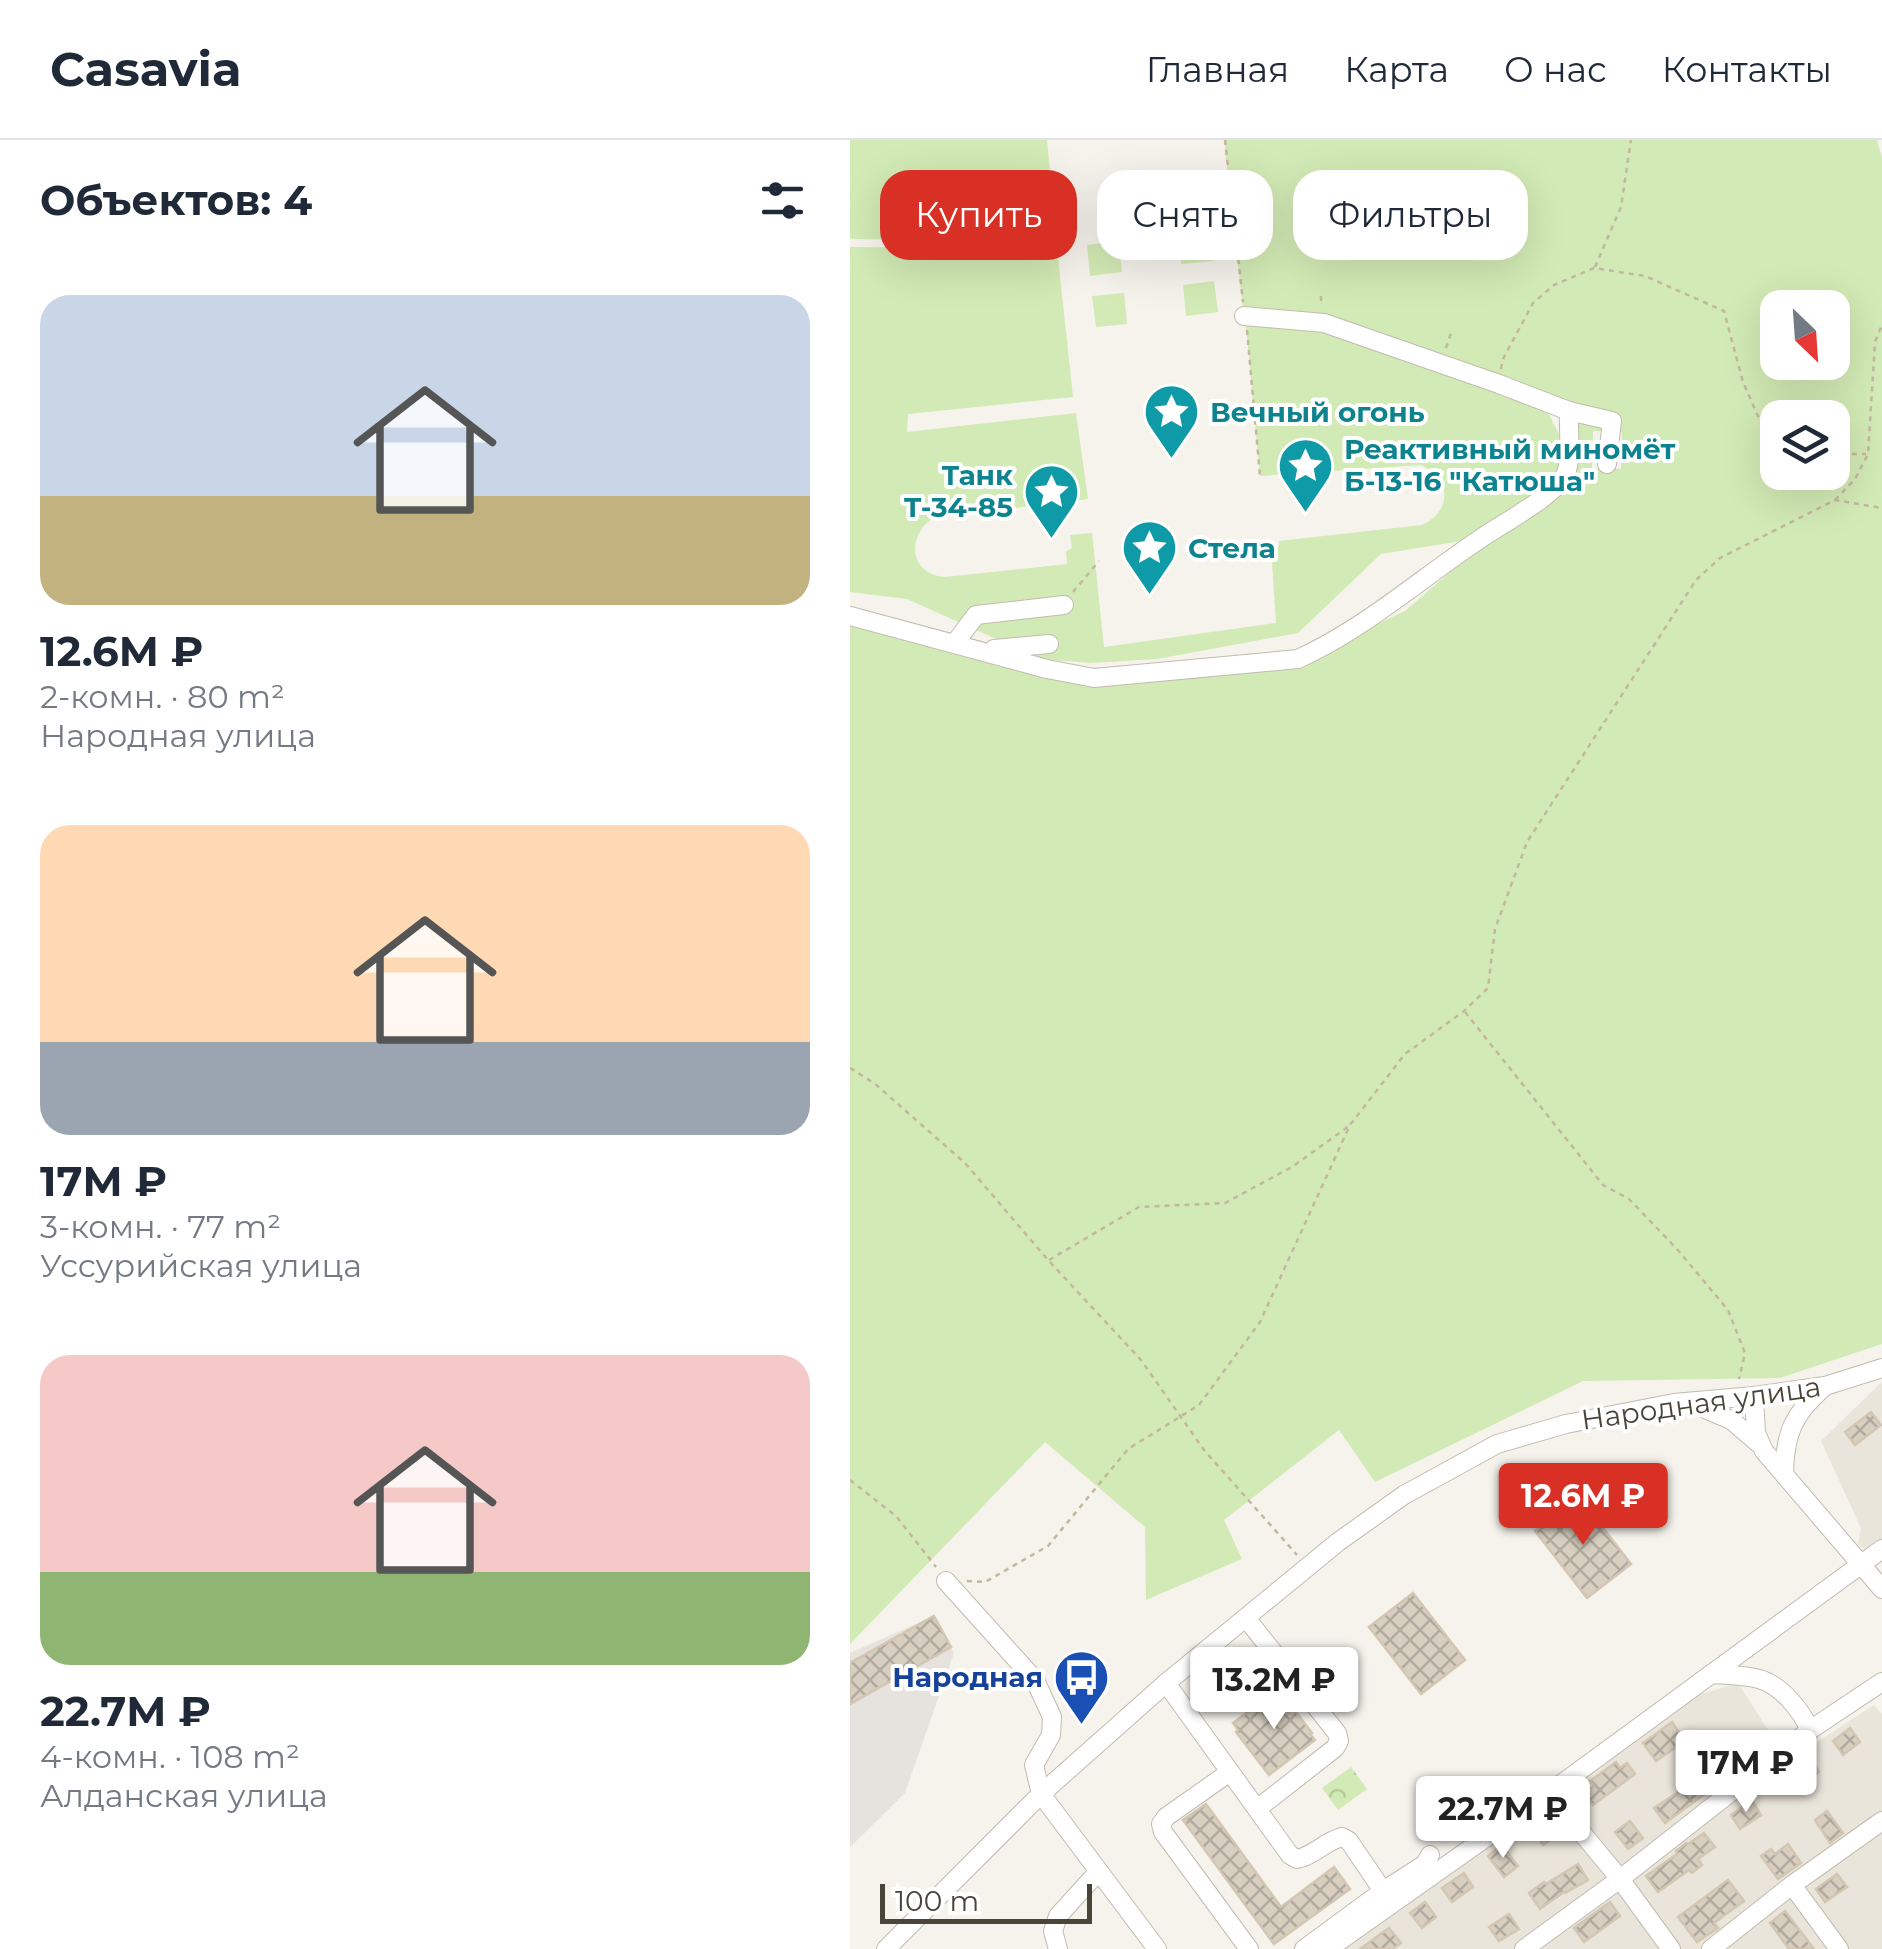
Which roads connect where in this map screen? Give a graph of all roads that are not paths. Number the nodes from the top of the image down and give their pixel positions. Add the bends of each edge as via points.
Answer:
1 (1244, 316) dead end
2 (1569, 411) junction
3 (1607, 464) dead end
4 (1064, 605) road end
5 (850, 616) edge
6 (955, 643) junction
7 (1048, 644) dead end
8 (983, 650) junction
9 (1882, 1368) edge
10 (1825, 1386) junction
11 (1754, 1396) junction
12 (1686, 1402) junction
13 (1764, 1451) junction
14 (1784, 1474) junction
15 (1882, 1549) edge
16 (1860, 1564) junction
17 (946, 1581) road end
18 (1882, 1588) edge
19 (1246, 1618) junction
20 (1710, 1674) junction
21 (1882, 1682) edge
22 (1166, 1683) junction
23 (1810, 1730) junction
24 (1230, 1772) junction
25 (1549, 1792) junction
26 (1040, 1794) junction
27 (1257, 1809) junction
28 (1882, 1821) edge
29 (1430, 1856) dead end
30 (1098, 1872) junction
31 (1620, 1879) junction
32 (1792, 1885) junction
33 (1383, 1891) junction
34 (886, 1949) edge
35 (1058, 1949) edge
36 (1157, 1949) edge
37 (1249, 1949) edge
38 (1304, 1949) edge
39 (1328, 1949) edge
40 (1524, 1949) edge
41 (1671, 1949) edge
42 (1711, 1949) edge
43 (1839, 1949) edge

1 - 2 street via 1324,322
2 - 3 street via 1612,420
2 - 8 street via 1567,470 1550,491 1298,659 1094,678
4 - 6 street via 976,615
5 - 6 street
6 - 8 street
7 - 8 street
9 - 10 street, Народная улица
10 - 11 street, Народная улица
10 - 14 street via 1792,1424
11 - 12 street, Народная улица
11 - 13 street
12 - 13 street via 1730,1420
12 - 19 street, Народная улица via 1497,1444 1404,1495
13 - 14 street
14 - 16 street
15 - 16 street
16 - 18 street
16 - 20 street
17 - 26 street via 1035,1680 1052,1717 1051,1735 1034,1765
19 - 22 street, Народная улица
19 - 27 street via 1339,1740
20 - 23 street via 1763,1680 1790,1700
20 - 25 street
21 - 23 street
22 - 24 street
22 - 26 street, Народная улица
23 - 31 street
24 - 27 street
24 - 37 street via 1161,1824
25 - 31 street
25 - 39 street
26 - 30 street
26 - 34 street, Народная улица
27 - 33 street via 1297,1860 1334,1839 1349,1841
28 - 32 street
29 - 33 street
30 - 35 street via 1058,1916
30 - 36 street
31 - 40 street
31 - 41 street
32 - 42 street
32 - 43 street
33 - 38 street

